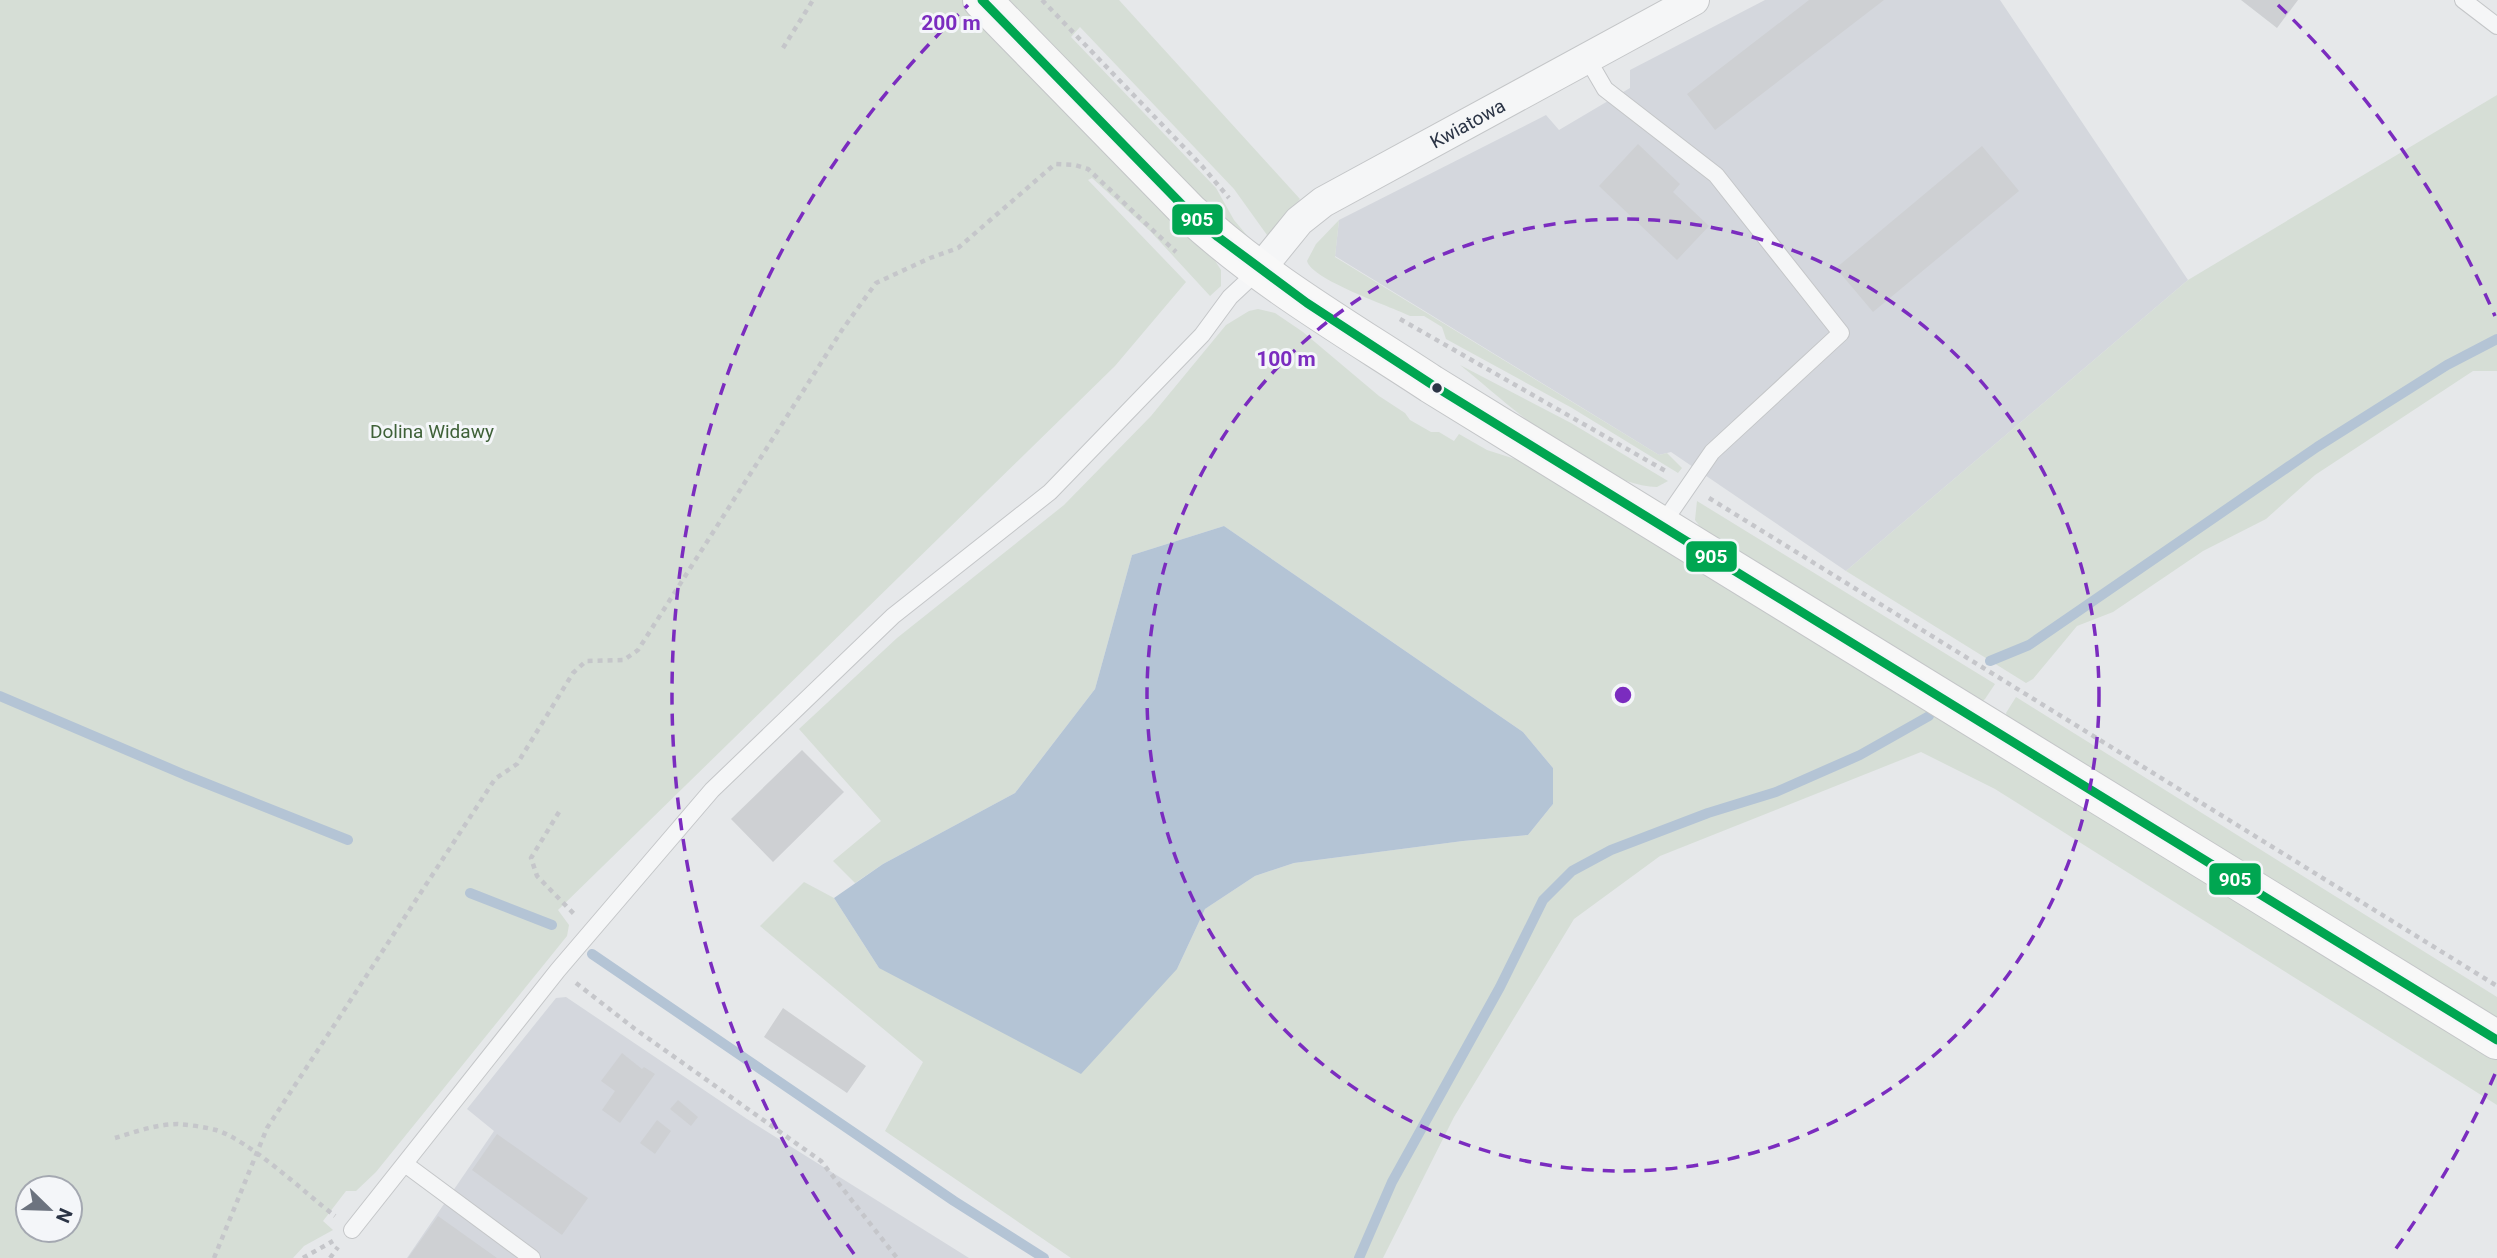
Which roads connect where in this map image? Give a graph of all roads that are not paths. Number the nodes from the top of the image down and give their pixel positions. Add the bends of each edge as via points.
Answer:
1 (982, 0) edge
2 (1694, 0) edge
3 (2463, 0) edge
4 (2497, 26) edge
5 (1587, 58) junction
6 (1260, 269) junction
7 (1661, 526) junction
8 (2497, 1040) edge
9 (405, 1164) junction
10 (352, 1230) road end
11 (532, 1258) edge

1 - 6 main road via 1190,213
2 - 5 street, Kwiatowa
3 - 4 lane
5 - 6 street, Kwiatowa via 1323,202 1299,221
5 - 7 lane via 1605,89 1716,176 1841,333 1712,452
6 - 7 main road via 1431,384
6 - 9 lane via 1050,492 893,617 712,790 558,970
7 - 8 main road
9 - 10 lane
9 - 11 lane

